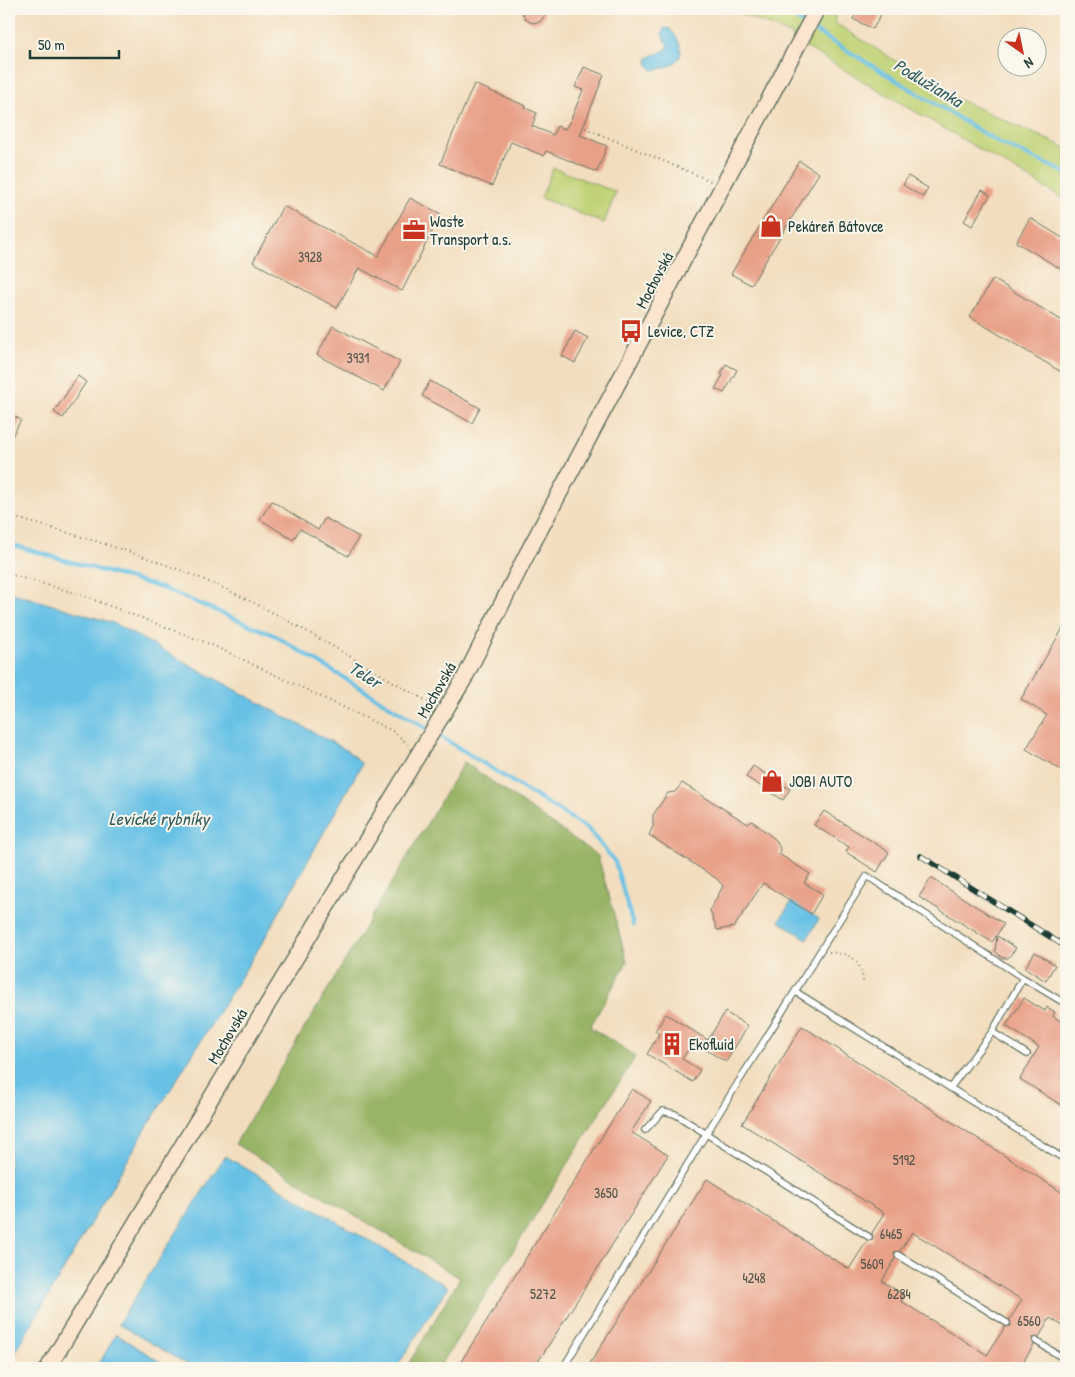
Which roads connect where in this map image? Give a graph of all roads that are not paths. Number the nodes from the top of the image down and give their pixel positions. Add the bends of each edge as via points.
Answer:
1 (817, 9) edge
2 (1023, 978) junction
3 (796, 992) junction
4 (1061, 1001) dead end
5 (992, 1032) junction
6 (1027, 1054) dead end
7 (950, 1088) junction
8 (645, 1130) dead end
9 (706, 1134) junction
10 (1066, 1160) edge
11 (870, 1237) dead end
12 (898, 1255) dead end
13 (1007, 1323) dead end
14 (1036, 1341) dead end
15 (1066, 1360) edge
16 (48, 1368) edge
17 (563, 1368) edge

1 - 16 street, Mochovská via 442,716
2 - 3 lane via 867,876
2 - 4 lane
2 - 5 lane
3 - 7 lane
3 - 9 lane
5 - 6 lane
5 - 7 lane
7 - 10 lane
8 - 9 lane via 663,1111 675,1114
9 - 11 lane
9 - 17 lane
12 - 13 lane
14 - 15 lane

